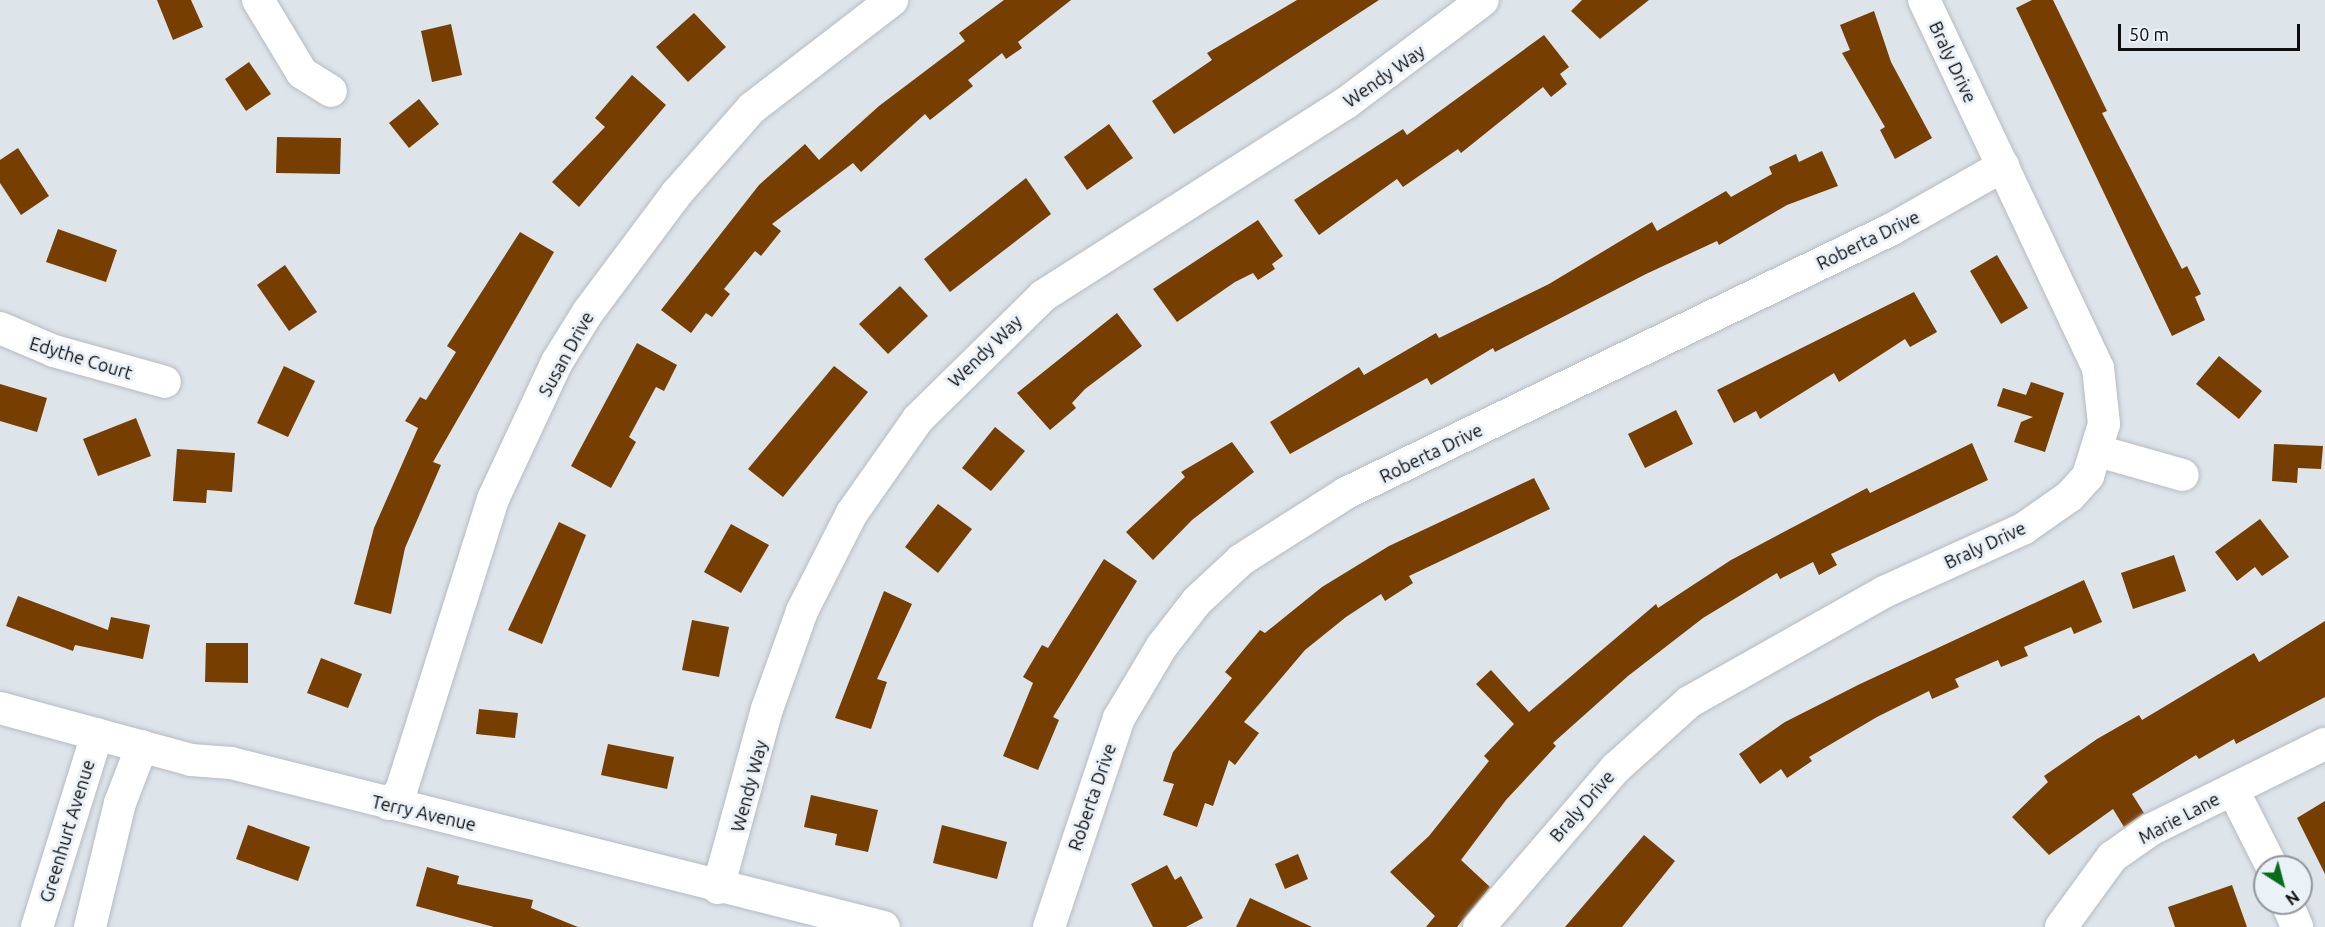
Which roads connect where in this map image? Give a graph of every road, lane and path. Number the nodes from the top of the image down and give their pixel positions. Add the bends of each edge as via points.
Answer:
1 (258, 0) edge
2 (892, 0) edge
3 (1483, 0) edge
4 (1924, 0) edge
5 (331, 91) dead end
6 (2003, 166) junction
7 (0, 328) edge
8 (165, 382) dead end
9 (2098, 451) junction
10 (2183, 475) dead end
11 (0, 708) edge
12 (96, 734) junction
13 (2325, 744) edge
14 (142, 746) junction
15 (2233, 790) junction
16 (389, 804) junction
17 (2266, 855) edge
18 (718, 888) junction
19 (37, 927) edge
20 (90, 927) edge
21 (884, 927) edge
22 (1049, 927) edge
23 (1479, 927) edge
24 (2061, 927) edge

1 - 5 street via 302,73
2 - 16 street, Susan Drive via 752,108 670,201 582,322 493,498 401,791
3 - 18 street, Wendy Way via 1346,103 1043,296 918,419 852,513 802,612 767,709
4 - 6 street, Braly Drive
6 - 9 street, Braly Drive via 2098,368 2104,424
6 - 22 street, Roberta Drive via 1892,229 1346,493 1240,560 1197,601 1162,646 1119,718
7 - 8 street, Edythe Court via 54,351
9 - 10 street
9 - 23 street, Braly Drive via 2088,476 2048,514 1884,592 1689,702 1616,768
11 - 12 street, Terry Avenue
12 - 14 street, Terry Avenue
12 - 19 street, Greenhurt Avenue
13 - 15 street, Marie Lane
14 - 16 street, Terry Avenue
14 - 20 street via 120,803
15 - 17 street
15 - 24 street, Marie Lane via 2152,829 2112,857
16 - 18 street, Terry Avenue
18 - 21 street, Terry Avenue

